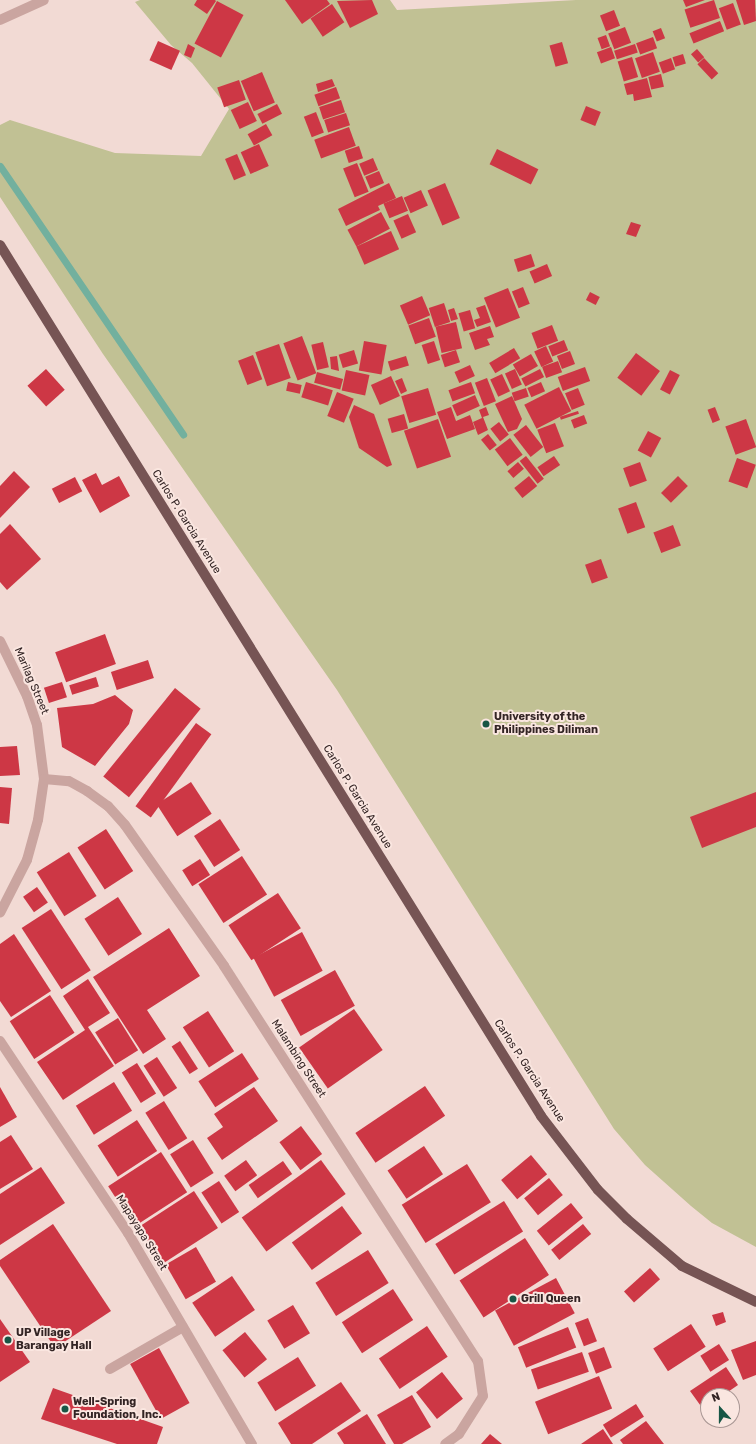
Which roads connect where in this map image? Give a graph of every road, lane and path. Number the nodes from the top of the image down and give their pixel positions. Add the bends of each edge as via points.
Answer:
1 (44, 0) edge
2 (0, 20) edge
3 (0, 245) edge
4 (0, 641) edge
5 (44, 779) junction
6 (0, 913) edge
7 (0, 1041) edge
8 (742, 1297) junction
9 (756, 1302) edge
10 (756, 1310) edge
11 (183, 1327) junction
12 (110, 1369) dead end
13 (252, 1444) edge
14 (445, 1444) edge

1 - 2 street
3 - 8 main road, Carlos P. Garcia Avenue via 541,1116 598,1190 627,1219 682,1266
4 - 5 street, Marilag Street via 24,690 37,725
5 - 6 street, Marilag Street via 38,820 27,860
5 - 14 street, Malambing Street via 69,781 108,806 164,878 478,1361 482,1396 459,1434
7 - 11 street, Mapayapa Street via 128,1233
8 - 9 main road, Carlos P. Garcia Avenue
8 - 10 main road
11 - 12 street
11 - 13 street, Mapayapa Street

